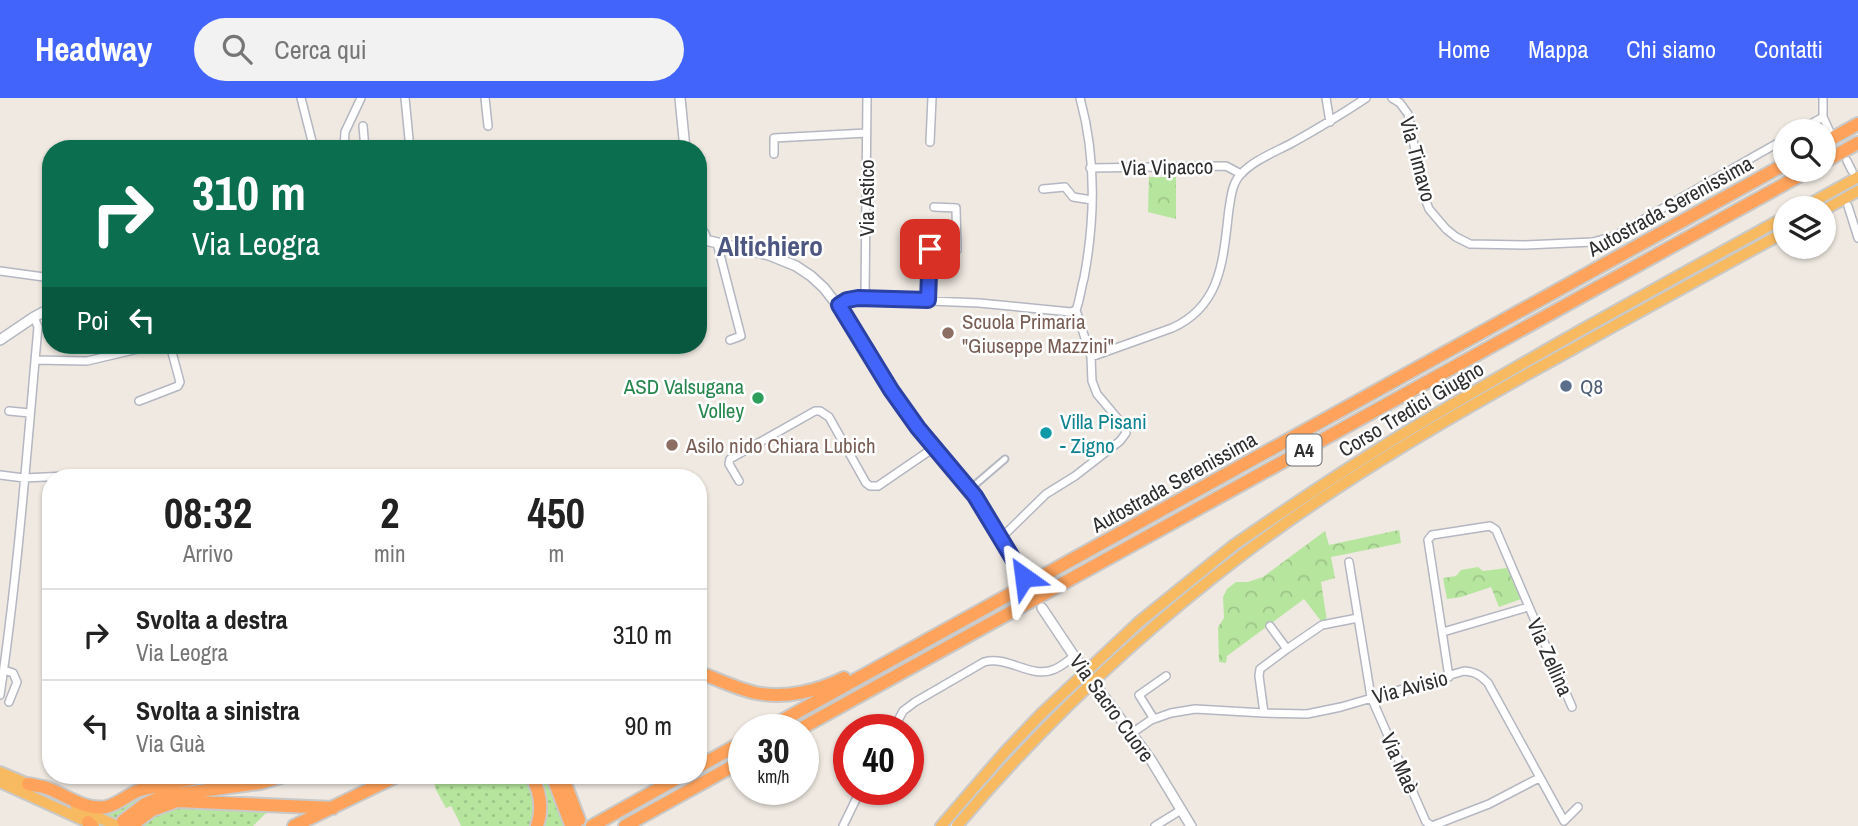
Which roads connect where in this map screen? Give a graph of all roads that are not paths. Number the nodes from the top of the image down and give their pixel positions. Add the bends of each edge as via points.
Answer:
1 (301, 98) edge
2 (361, 98) edge
3 (405, 98) edge
4 (485, 98) edge
5 (680, 98) edge
6 (867, 98) edge
7 (932, 98) edge
8 (1080, 98) edge
9 (1326, 98) edge
10 (1366, 98) edge
11 (1392, 98) edge
12 (1823, 98) edge
13 (1824, 117) joint
14 (1820, 119) edge
15 (1330, 121) junction
16 (1858, 124) edge
17 (363, 126) dead end
18 (488, 126) dead end
19 (866, 133) junction
20 (1836, 136) edge
21 (312, 140) edge
22 (345, 140) edge
23 (364, 140) edge
24 (409, 140) edge
25 (684, 140) edge
26 (930, 142) dead end
27 (1858, 143) edge
28 (1773, 146) edge
29 (774, 154) dead end
30 (1836, 155) edge
31 (1847, 161) dead end
32 (1090, 168) junction
33 (1773, 171) edge
34 (1241, 174) junction
35 (1855, 174) edge
36 (1788, 182) edge
37 (1043, 189) dead end
38 (1858, 191) edge
39 (1821, 196) edge
40 (1092, 201) junction
41 (1836, 203) edge
42 (1848, 206) dead end
43 (934, 207) dead end
44 (1773, 224) edge
45 (1858, 238) edge
46 (1773, 239) edge
47 (707, 242) edge
48 (717, 243) junction
49 (0, 271) edge
50 (42, 277) edge
51 (865, 298) junction
52 (928, 300) junction
53 (839, 305) junction
54 (1073, 311) junction
55 (42, 313) edge
56 (34, 317) junction
57 (0, 340) edge
58 (730, 340) dead end
59 (117, 354) edge
60 (172, 354) edge
61 (1091, 358) junction
62 (35, 360) junction
63 (138, 401) dead end
64 (9, 411) dead end
65 (30, 414) junction
66 (935, 447) junction
67 (1005, 459) dead end
68 (0, 475) edge
69 (42, 477) edge
70 (24, 478) junction
71 (738, 481) dead end
72 (970, 489) junction
73 (1001, 538) junction
74 (1349, 562) dead end
75 (1023, 574) dead end
76 (1528, 607) junction
77 (1042, 608) dead end
78 (1358, 618) junction
79 (1270, 626) dead end
80 (1443, 632) junction
81 (1287, 649) junction
82 (3, 651) edge
83 (908, 651) junction
84 (1074, 656) junction
85 (4, 670) junction
86 (707, 675) edge
87 (1166, 676) dead end
88 (1449, 677) junction
89 (0, 695) edge
90 (1371, 697) junction
91 (9, 702) dead end
92 (1572, 707) dead end
93 (1264, 713) junction
94 (794, 714) edge
95 (901, 714) edge
96 (819, 718) edge
97 (1154, 719) junction
98 (1132, 733) junction
99 (728, 750) edge
100 (707, 762) edge
101 (728, 769) edge
102 (0, 772) edge
103 (1539, 778) junction
104 (707, 780) edge
105 (0, 782) edge
106 (168, 784) edge
107 (253, 784) edge
108 (381, 784) edge
109 (535, 784) edge
110 (556, 784) edge
111 (564, 784) edge
112 (667, 784) edge
113 (700, 784) edge
114 (26, 789) junction
115 (686, 792) junction
116 (853, 805) edge
117 (1578, 807) dead end
118 (333, 808) junction
119 (1181, 810) junction
120 (575, 822) edge
121 (124, 824) edge
122 (92, 825) edge
123 (294, 826) edge
124 (537, 826) edge
125 (592, 826) edge
126 (625, 826) edge
127 (640, 826) edge
128 (842, 826) edge
129 (940, 826) edge
130 (957, 826) edge
131 (1155, 826) edge
132 (1191, 826) edge
133 (1432, 826) edge

1 - 21 street
2 - 22 street
3 - 24 street
4 - 18 street
5 - 25 street
6 - 19 street, Via Astico
7 - 26 street
8 - 32 street
9 - 15 street
10 - 15 street
11 - 28 street, Via Timavo via 1408,114 1429,209 1456,237 1476,245 1593,242 1614,236
12 - 13 street
13 - 14 street
15 - 34 street
16 - 20 highway
17 - 23 street
19 - 29 street via 774,138
19 - 51 street, Via Astico
27 - 30 highway
31 - 35 street
32 - 34 street, Via Vipacco via 1226,166
32 - 40 street
33 - 83 highway, Autostrada Serenissima / A4
34 - 61 street via 1232,190 1222,269 1198,312 1182,324
35 - 39 highway
36 - 96 highway, Autostrada Serenissima / A4
37 - 40 street via 1065,187 1073,197
38 - 41 highway
40 - 54 street via 1089,253
42 - 45 street
43 - 52 street via 956,208 957,250 930,249
44 - 129 highway, Corso Tredici Giugno, bridge via 1411,429 1234,545 1074,681
46 - 130 highway, Corso Tredici Giugno, bridge via 1411,441 1242,555 1080,692
47 - 48 street
48 - 53 street via 769,255 796,267
48 - 58 street via 741,336
49 - 50 street
51 - 52 street
51 - 53 street
52 - 54 street
53 - 66 street via 891,390
54 - 61 street
55 - 56 street
56 - 57 street
56 - 62 street via 38,327
59 - 62 street via 87,361
60 - 63 street via 178,386
61 - 73 street via 1091,381 1123,425 1124,438 1046,494
62 - 65 street
64 - 65 street
65 - 70 street
66 - 71 street via 878,486 870,486 829,417 814,411 730,459
66 - 72 street
67 - 72 street
68 - 70 street
69 - 70 street
70 - 82 street via 14,591
72 - 73 street
73 - 75 street
74 - 78 street, Via Maè
76 - 80 street, Via Zellina
76 - 80 street, Via Zellina via 1494,528 1487,525 1432,535 1427,544
76 - 92 street, Via Zellina
77 - 84 street, Via Sacro Cuore
78 - 81 street via 1322,625
78 - 90 street, Via Maè
79 - 81 street
80 - 88 street, Via Zellina
81 - 93 street via 1259,673
82 - 85 street
83 - 86 highway via 826,686 790,694 757,693
83 - 94 highway, Autostrada Serenissima / A4
84 - 95 street via 1040,673 1002,661 984,662
84 - 98 street, Via Sacro Cuore
85 - 89 street
85 - 91 street via 13,673 17,682
87 - 97 street via 1139,695
88 - 90 street, Via Avisio
88 - 103 street, Via Avisio via 1464,671 1479,673 1488,683
90 - 93 street, Via Avisio via 1307,714
90 - 133 street, Via Maè via 1426,822
93 - 97 street, Via Avisio via 1195,709
97 - 98 street, Via Avisio
98 - 119 street, Via Sacro Cuore
99 - 100 highway
101 - 104 highway
102 - 114 highway
103 - 117 street, Via Avisio via 1564,821
103 - 133 street, Via Maè
105 - 114 highway
106 - 114 highway via 140,790 107,807 45,788
107 - 121 highway via 164,796 145,804
108 - 118 highway
109 - 124 highway via 540,795
110 - 120 highway
111 - 120 highway
112 - 125 highway
113 - 115 highway
114 - 121 highway
114 - 122 highway
115 - 126 highway
115 - 127 highway
116 - 128 street
118 - 121 highway via 177,801
118 - 123 highway
119 - 131 street
119 - 132 street, Via Sacro Cuore

